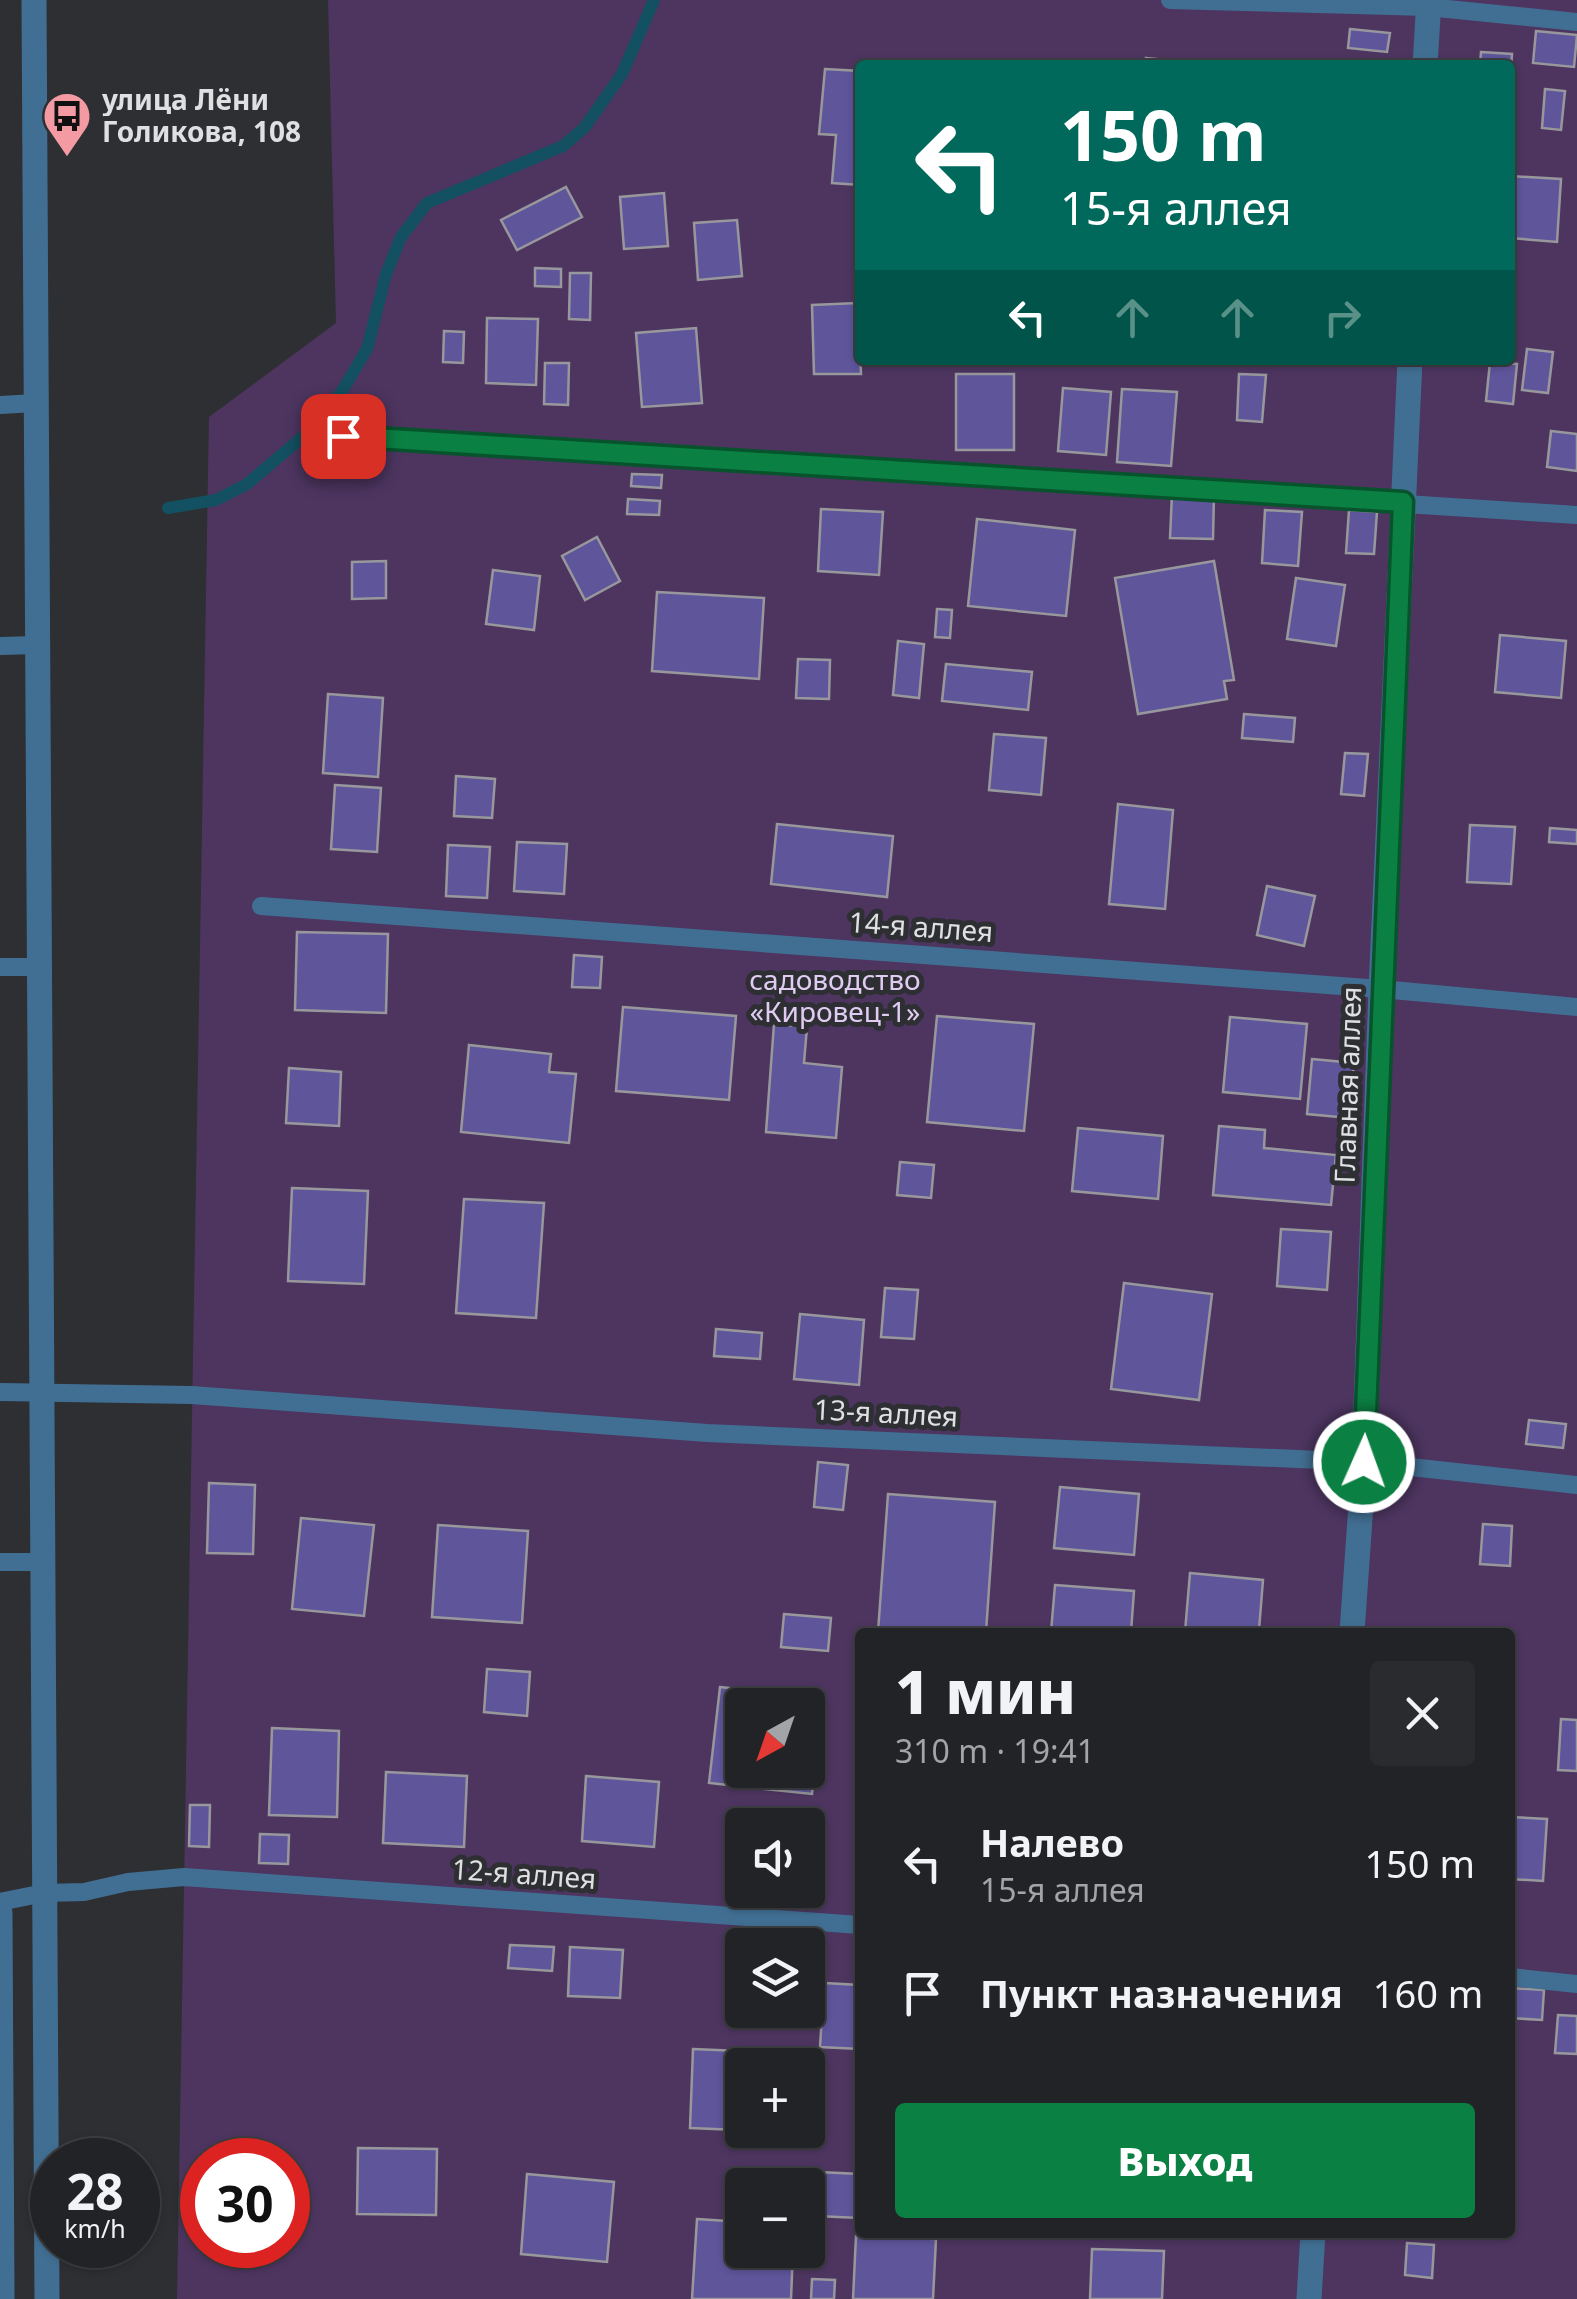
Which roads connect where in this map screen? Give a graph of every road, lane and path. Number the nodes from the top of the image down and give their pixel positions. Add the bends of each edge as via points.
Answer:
1 (34, 0) edge
2 (1170, 0) edge
3 (1428, 4) edge
4 (1577, 22) edge
5 (1425, 60) edge
6 (1410, 365) edge
7 (36, 403) junction
8 (0, 405) edge
9 (343, 436) dead end
10 (1403, 502) junction
11 (1577, 514) edge
12 (0, 646) edge
13 (37, 646) junction
14 (261, 906) dead end
15 (0, 967) edge
16 (39, 967) junction
17 (1381, 989) junction
18 (1577, 1007) edge
19 (0, 1392) edge
20 (42, 1392) junction
21 (1364, 1462) junction
22 (1577, 1485) edge
23 (0, 1562) edge
24 (42, 1562) junction
25 (1352, 1628) edge
26 (44, 1894) junction
27 (0, 1902) edge
28 (0, 1913) edge
29 (855, 1926) edge
30 (1515, 1978) edge
31 (1577, 1984) edge
32 (1313, 2238) edge
33 (2, 2299) edge
34 (47, 2299) edge
35 (1309, 2299) edge

1 - 7 street
2 - 3 lane
3 - 4 lane
3 - 5 street
6 - 10 street, Главная аллея
7 - 8 lane
7 - 13 street
9 - 10 lane
10 - 11 lane
10 - 17 street, Главная аллея
12 - 13 lane
13 - 16 street
14 - 17 lane, 14-я аллея
15 - 16 lane
16 - 20 street
17 - 18 lane, 14-я аллея
17 - 21 street, Главная аллея
19 - 20 lane, 13-я аллея
20 - 21 lane, 13-я аллея
20 - 24 street
21 - 22 lane, 13-я аллея
21 - 25 street, Главная аллея
23 - 24 lane
24 - 26 street
26 - 27 lane, 12-я аллея
26 - 29 lane, 12-я аллея via 184,1877
26 - 34 street
28 - 33 street
30 - 31 lane
32 - 35 street

